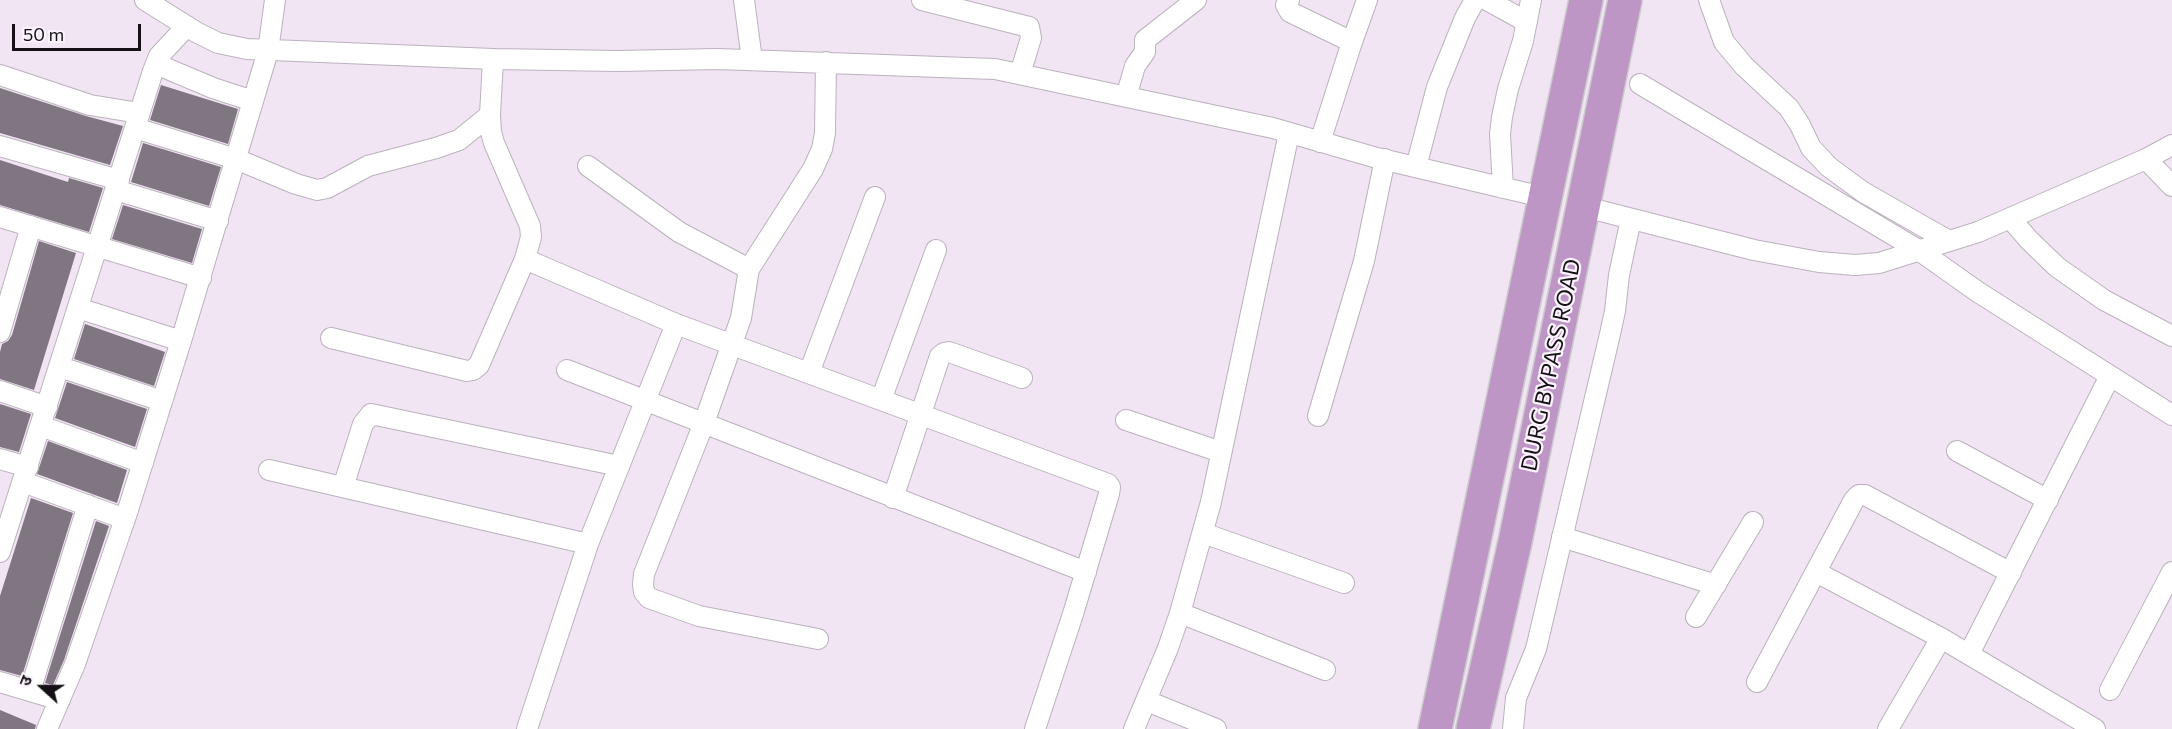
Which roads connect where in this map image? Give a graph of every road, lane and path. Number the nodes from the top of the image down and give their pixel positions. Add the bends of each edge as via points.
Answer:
1 (145, 0) edge
2 (275, 0) edge
3 (744, 0) edge
4 (922, 0) edge
5 (1196, 0) edge
6 (1289, 0) edge
7 (1367, 0) edge
8 (1475, 0) edge
9 (1487, 0) edge
10 (1532, 0) edge
11 (1586, 0) edge
12 (1625, 0) edge
13 (1709, 0) edge
14 (1527, 22) junction
15 (187, 26) junction
16 (1352, 42) junction
17 (268, 51) junction
18 (493, 59) junction
19 (752, 60) junction
20 (826, 62) junction
21 (156, 63) junction
22 (1020, 74) junction
23 (0, 75) edge
24 (1640, 84) dead end
25 (1126, 97) junction
26 (253, 102) junction
27 (490, 115) junction
28 (137, 121) junction
29 (1289, 133) junction
30 (1320, 142) junction
31 (2172, 145) edge
32 (0, 146) edge
33 (236, 159) junction
34 (1384, 159) junction
35 (2146, 159) junction
36 (588, 166) dead end
37 (1416, 167) junction
38 (117, 185) junction
39 (2172, 186) edge
40 (1503, 188) junction
41 (1530, 194) dead end
42 (875, 197) dead end
43 (1601, 211) dead end
44 (0, 217) edge
45 (2010, 218) junction
46 (1631, 219) junction
47 (218, 220) junction
48 (31, 226) junction
49 (1945, 243) junction
50 (98, 246) junction
51 (936, 250) dead end
52 (1920, 251) junction
53 (525, 259) junction
54 (749, 269) junction
55 (201, 278) junction
56 (78, 308) junction
57 (676, 324) junction
58 (0, 332) edge
59 (2172, 336) edge
60 (331, 338) dead end
61 (181, 341) junction
62 (732, 344) junction
63 (60, 367) junction
64 (567, 370) dead end
65 (810, 373) junction
66 (2110, 376) junction
67 (1022, 378) dead end
68 (0, 391) edge
69 (646, 400) junction
70 (881, 400) junction
71 (162, 401) junction
72 (47, 407) junction
73 (920, 414) junction
74 (2172, 415) edge
75 (1318, 416) dead end
76 (1126, 420) dead end
77 (704, 423) junction
78 (41, 426) junction
79 (1957, 451) dead end
80 (1221, 452) junction
81 (0, 459) edge
82 (143, 463) junction
83 (619, 466) junction
84 (269, 470) dead end
85 (26, 475) junction
86 (343, 487) junction
87 (893, 498) junction
88 (2048, 500) junction
89 (88, 505) junction
90 (125, 519) junction
91 (1753, 522) dead end
92 (1203, 533) junction
93 (1562, 537) junction
94 (588, 544) junction
95 (0, 552) edge
96 (1086, 572) junction
97 (1816, 572) junction
98 (2172, 572) edge
99 (2011, 573) junction
100 (1344, 583) dead end
101 (1716, 585) junction
102 (1180, 613) junction
103 (1696, 617) dead end
104 (1941, 638) junction
105 (818, 639) dead end
106 (1969, 654) junction
107 (1325, 670) dead end
108 (0, 682) edge
109 (1757, 682) dead end
110 (2110, 690) dead end
111 (30, 691) junction
112 (60, 700) junction
113 (1147, 701) junction
114 (47, 729) edge
115 (527, 729) edge
116 (1035, 729) edge
117 (1134, 729) edge
118 (1216, 729) edge
119 (1435, 729) edge
120 (1473, 729) edge
121 (1513, 729) edge
122 (1888, 729) edge
123 (2095, 729) edge

1 - 15 street
2 - 17 street
3 - 19 street
4 - 22 street via 1029,27 1030,38
5 - 25 street via 1145,40 1145,52 1135,66
6 - 16 street via 1286,5 1290,12
7 - 16 street
8 - 37 street via 1437,87
9 - 14 street
10 - 14 street
11 - 119 highway, DURG BYPASS ROAD
12 - 120 highway, DURG BYPASS ROAD
13 - 49 street via 1724,42 1789,108 1811,148 1829,167
14 - 40 street via 1502,117
15 - 17 street via 218,43
15 - 21 street
16 - 30 street
17 - 18 street
17 - 26 street
18 - 19 street
18 - 27 street
19 - 20 street
20 - 22 street via 995,69
20 - 54 street via 822,149
21 - 26 street
21 - 28 street
22 - 25 street
23 - 28 street
24 - 52 street
25 - 29 street
26 - 33 street
27 - 33 street via 459,140 368,166 317,190
27 - 53 street via 494,143 531,226
28 - 33 street
28 - 38 street
29 - 30 street
29 - 80 street
30 - 34 street
31 - 35 street
32 - 38 street
33 - 47 street
34 - 37 street
34 - 75 street via 1364,261
35 - 39 street
35 - 45 street
36 - 54 street via 679,232
37 - 40 street
38 - 47 street
38 - 50 street
40 - 41 street
42 - 65 street
43 - 46 street
44 - 48 street
45 - 49 street
45 - 59 street via 2076,280 2104,300
46 - 52 street via 1819,262 1879,263
46 - 93 street via 1618,275 1615,311
47 - 55 street
48 - 50 street
48 - 58 street
49 - 52 street
50 - 55 street
50 - 56 street
51 - 70 street
52 - 66 street
53 - 57 street
53 - 60 street via 479,365 473,370
54 - 62 street via 745,302
55 - 61 street
56 - 61 street
56 - 63 street
57 - 62 street
57 - 69 street
61 - 71 street
62 - 65 street
62 - 77 street
63 - 71 street
63 - 72 street
64 - 69 street
65 - 70 street
66 - 74 street
66 - 88 street
67 - 73 street via 944,353 937,361
68 - 72 street
69 - 77 street
69 - 83 street
70 - 73 street
71 - 82 street
72 - 78 street
73 - 87 street
73 - 96 street via 1108,484 1109,494
76 - 80 street
77 - 87 street
77 - 105 street via 645,574 644,592 658,602 699,616
78 - 82 street
78 - 85 street
79 - 88 street
80 - 92 street
81 - 85 street
82 - 90 street
83 - 86 street via 370,414 363,424
83 - 94 street
84 - 86 street
85 - 89 street
85 - 95 street
86 - 94 street
87 - 96 street
88 - 99 street
89 - 90 street
89 - 111 street
90 - 112 street
91 - 101 street
92 - 100 street
92 - 102 street
93 - 101 street
93 - 121 street via 1536,649 1516,698
94 - 115 street
96 - 116 street
97 - 99 street via 1854,500 1865,495
97 - 104 street
97 - 109 street
98 - 110 street
99 - 106 street
101 - 103 street
102 - 107 street
102 - 113 street
104 - 106 street
104 - 122 street
106 - 123 street
108 - 111 street
111 - 112 street
112 - 114 street
113 - 117 street
113 - 118 street

